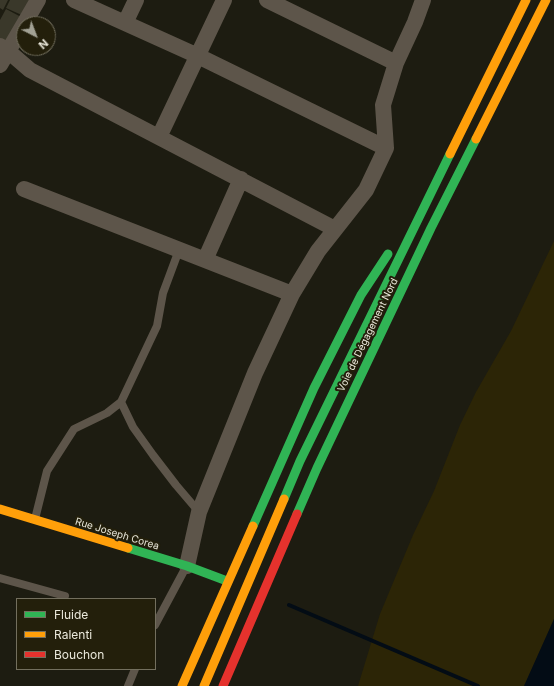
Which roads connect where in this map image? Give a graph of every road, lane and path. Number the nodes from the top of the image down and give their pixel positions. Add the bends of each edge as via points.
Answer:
1 (38, 0) edge
2 (74, 0) edge
3 (136, 0) edge
4 (224, 0) edge
5 (267, 0) edge
6 (423, 0) edge
7 (526, 0) edge
8 (546, 0) edge
9 (125, 23) junction
10 (4, 48) edge
11 (198, 56) junction
12 (396, 63) junction
13 (0, 65) edge
14 (159, 137) junction
15 (386, 148) junction
16 (241, 179) junction
17 (24, 189) dead end
18 (419, 216) junction
19 (335, 229) junction
20 (179, 250) junction
21 (205, 260) junction
22 (292, 294) junction
23 (121, 402) junction
24 (0, 509) edge
25 (199, 512) junction
26 (34, 520) junction
27 (187, 566) junction
28 (0, 578) edge
29 (227, 581) junction
30 (65, 596) dead end
31 (156, 623) edge
32 (135, 670) edge
33 (128, 686) edge
34 (182, 686) edge
35 (204, 686) edge
36 (223, 686) edge

1 - 10 street
2 - 9 street
3 - 9 street
4 - 11 street
5 - 12 street
6 - 12 street
7 - 18 main road, Voie de Dégagement Nord
8 - 36 main road, Voie de Dégagement Nord via 435,221 317,468
9 - 11 street
10 - 13 street
10 - 14 street via 30,70
11 - 14 street
11 - 15 street
12 - 15 street via 383,105
14 - 16 street
15 - 19 street via 366,190
16 - 19 street
16 - 21 street
17 - 20 street
18 - 29 main road via 395,244 361,295 314,388
18 - 35 main road, Voie de Dégagement Nord via 300,461
19 - 22 street via 318,251
20 - 21 street
20 - 23 lane via 163,293 157,326
21 - 22 street
22 - 25 street via 255,373
23 - 25 lane via 133,427
23 - 26 lane via 107,413 74,430 47,471
24 - 26 main road, Rue Joseph Corea
25 - 27 street
26 - 27 main road, Rue Joseph Corea
27 - 29 main road, Rue Joseph Corea
27 - 31 lane
28 - 30 lane
29 - 34 main road
32 - 33 lane

